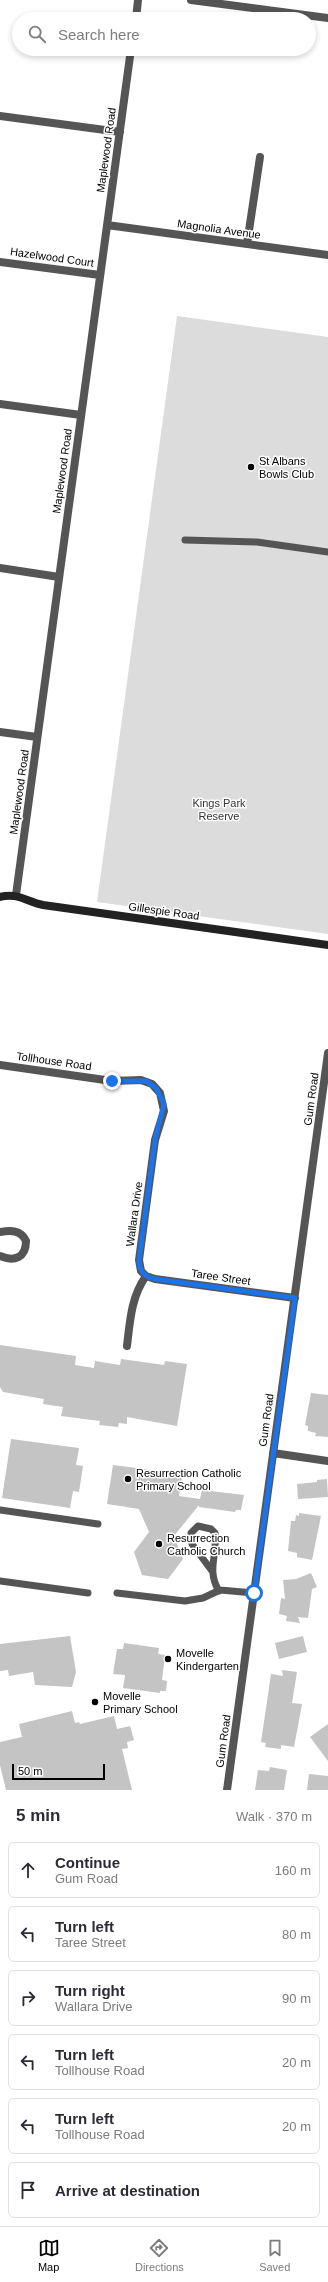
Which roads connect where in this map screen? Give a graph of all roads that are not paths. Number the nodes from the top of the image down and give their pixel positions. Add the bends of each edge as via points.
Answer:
1 (138, 0) edge
2 (191, 0) edge
3 (137, 12) edge
4 (282, 12) edge
5 (316, 16) edge
6 (328, 18) edge
7 (131, 56) edge
8 (0, 116) edge
9 (120, 132) junction
10 (260, 157) dead end
11 (107, 225) junction
12 (247, 244) junction
13 (328, 255) edge
14 (0, 262) edge
15 (100, 275) junction
16 (0, 404) edge
17 (81, 415) junction
18 (185, 540) dead end
19 (328, 552) edge
20 (0, 568) edge
21 (59, 577) junction
22 (0, 732) edge
23 (37, 737) junction
24 (16, 895) junction
25 (0, 897) edge
26 (328, 945) edge
27 (328, 1053) edge
28 (0, 1065) edge
29 (164, 1104) joint
30 (324, 1111) edge
31 (0, 1232) edge
32 (0, 1256) edge
33 (146, 1276) junction
34 (295, 1298) junction
35 (127, 1346) dead end
36 (273, 1453) junction
37 (328, 1461) edge
38 (0, 1510) edge
39 (98, 1524) dead end
40 (212, 1571) junction
41 (0, 1581) edge
42 (219, 1591) junction
43 (88, 1593) dead end
44 (117, 1593) dead end
45 (254, 1593) junction
46 (227, 1790) edge

1 - 3 street
2 - 4 street
5 - 6 street
7 - 9 street, Maplewood Road
8 - 9 street
9 - 11 street, Maplewood Road
10 - 12 street
11 - 12 street, Magnolia Avenue
11 - 15 street, Maplewood Road
12 - 13 street, Magnolia Avenue
14 - 15 street, Hazelwood Court
15 - 17 street, Maplewood Road
16 - 17 street
17 - 21 street, Maplewood Road
18 - 19 lane via 250,542
20 - 21 street
21 - 23 street, Maplewood Road
22 - 23 street
23 - 24 street, Maplewood Road
24 - 25 street
24 - 26 street, Gillespie Road via 30,903 43,906
27 - 30 street, Gum Road
28 - 29 street, Tollhouse Road via 112,1081 146,1081 156,1088
29 - 33 street, Wallara Drive via 155,1140 139,1260 141,1271
30 - 34 street, Gum Road
31 - 32 street via 20,1233 26,1241 24,1254 20,1257 7,1259
33 - 34 street, Taree Street
33 - 35 street via 138,1287 133,1301
34 - 36 street, Gum Road
36 - 37 street
36 - 45 street, Gum Road
38 - 39 lane
40 - 40 lane via 214,1533 211,1529 198,1526 191,1533 192,1544
40 - 42 lane via 212,1579
41 - 43 lane
42 - 44 lane via 203,1598 185,1601
42 - 45 lane via 226,1589
45 - 46 street, Gum Road

